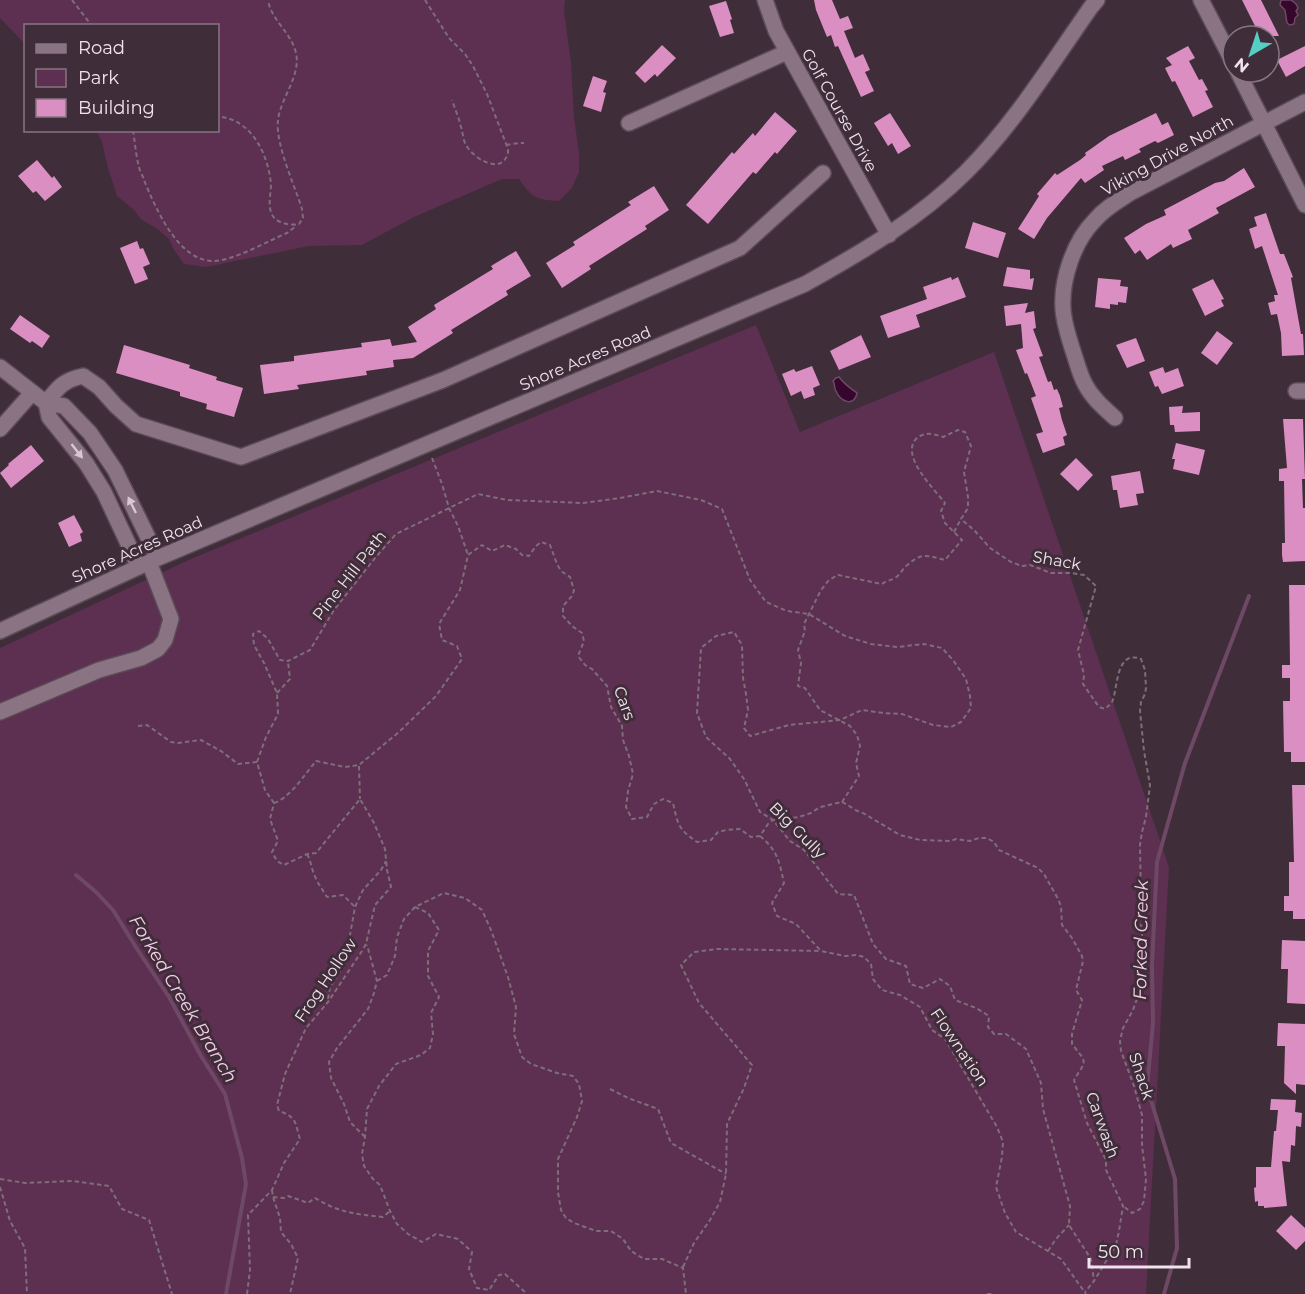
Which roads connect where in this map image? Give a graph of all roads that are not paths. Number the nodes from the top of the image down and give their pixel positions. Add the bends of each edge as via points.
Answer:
1 (765, 0) edge
2 (1097, 0) edge
3 (1201, 0) edge
4 (1221, 39) edge
5 (787, 52) junction
6 (1244, 84) edge
7 (1305, 102) edge
8 (629, 123) dead end
9 (1265, 123) junction
10 (823, 173) dead end
11 (1305, 205) edge
12 (889, 235) junction
13 (0, 367) edge
14 (32, 393) junction
15 (46, 403) junction
16 (1115, 418) dead end
17 (0, 429) edge
18 (149, 562) junction
19 (0, 631) edge
20 (0, 712) edge

1 - 5 street, Golf Course Drive
2 - 12 street, Shore Acres Road via 991,144 936,199
3 - 4 street
5 - 8 street
5 - 12 street, Golf Course Drive
6 - 9 street
7 - 9 street, Viking Drive North
9 - 11 street
9 - 16 street, Viking Drive North via 1107,207 1079,242 1065,285 1067,332 1084,384
10 - 15 street via 740,248 442,380 241,457 136,424 83,376 58,387
12 - 18 street, Shore Acres Road via 804,284
13 - 14 street
14 - 15 street
14 - 17 street
15 -> 18 street via 50,417 86,463
18 -> 15 street via 115,470 90,433 64,406
18 - 19 street, Shore Acres Road
18 - 20 street via 171,619 158,649

